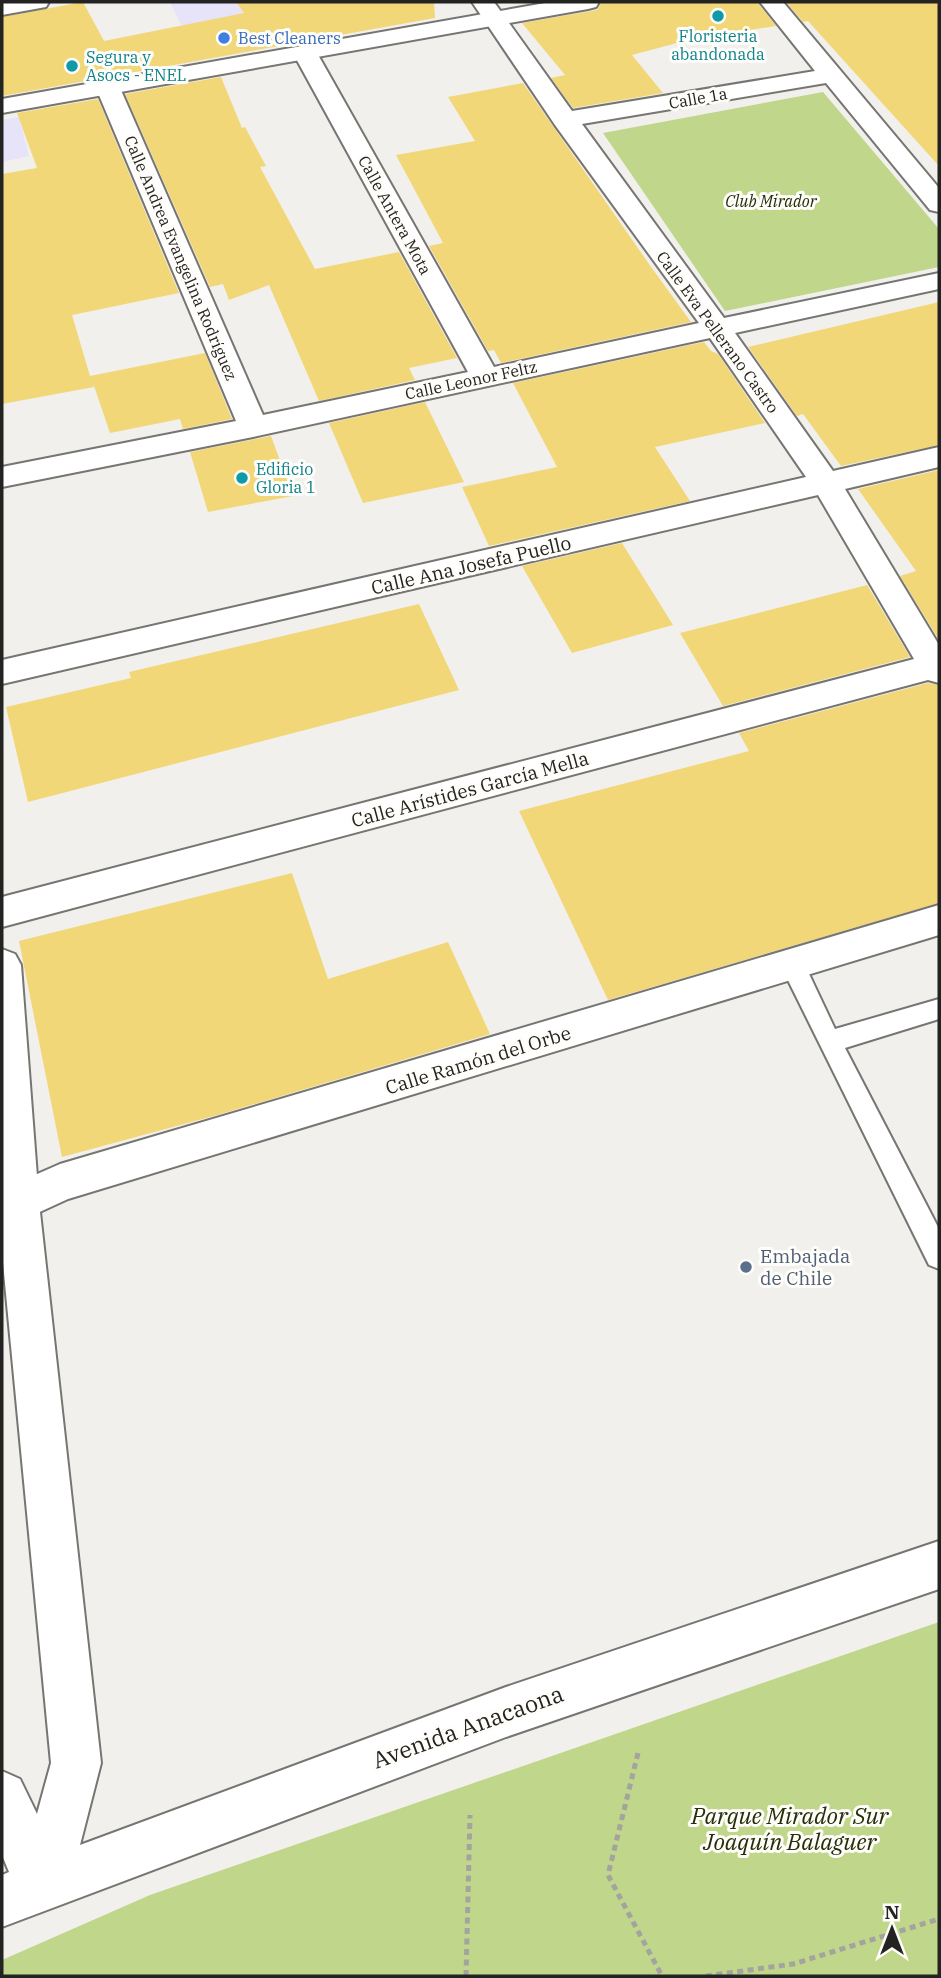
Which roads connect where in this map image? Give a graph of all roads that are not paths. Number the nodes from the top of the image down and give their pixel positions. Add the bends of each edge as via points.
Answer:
1 (38, 2) edge
2 (588, 2) edge
3 (771, 2) edge
4 (2, 8) edge
5 (488, 9) edge
6 (305, 52) junction
7 (832, 75) junction
8 (108, 88) junction
9 (2, 106) edge
10 (564, 120) junction
11 (939, 204) edge
12 (939, 281) edge
13 (716, 327) junction
14 (485, 377) junction
15 (253, 427) junction
16 (939, 457) edge
17 (2, 477) edge
18 (826, 483) junction
19 (938, 667) edge
20 (2, 672) edge
21 (2, 912) edge
22 (939, 920) edge
23 (2, 965) edge
24 (793, 966) junction
25 (939, 1009) edge
26 (829, 1042) junction
27 (18, 1203) junction
28 (939, 1256) edge
29 (939, 1565) edge
30 (2, 1797) edge
31 (23, 1894) edge

1 - 4 street
2 - 5 street
3 - 7 street
5 - 6 street
5 - 10 street, Calle Eva Pellerano Castro
6 - 8 street
6 - 14 street, Calle Antera Mota
7 - 10 street, Calle 1a
7 - 11 street
8 - 9 street
8 - 15 street, Calle Andrea Evangelina Rodríguez
10 - 13 street, Calle Eva Pellerano Castro
12 - 13 street, Calle Leonor Feltz
13 - 14 street, Calle Leonor Feltz
13 - 18 street, Calle Eva Pellerano Castro
14 - 15 street, Calle Leonor Feltz
15 - 17 street, Calle Leonor Feltz
16 - 18 street, Calle Ana Josefa Puello
18 - 19 street, Calle Eva Pellerano Castro
18 - 20 street, Calle Ana Josefa Puello
19 - 21 street, Calle Arístides García Mella
22 - 24 street, Calle Ramón del Orbe
23 - 27 street
24 - 26 lane
24 - 27 street, Calle Ramón del Orbe via 60,1183
25 - 26 lane
26 - 28 lane
27 - 31 street via 76,1763
29 - 31 street, Avenida Anacaona via 519,1708
30 - 31 street

